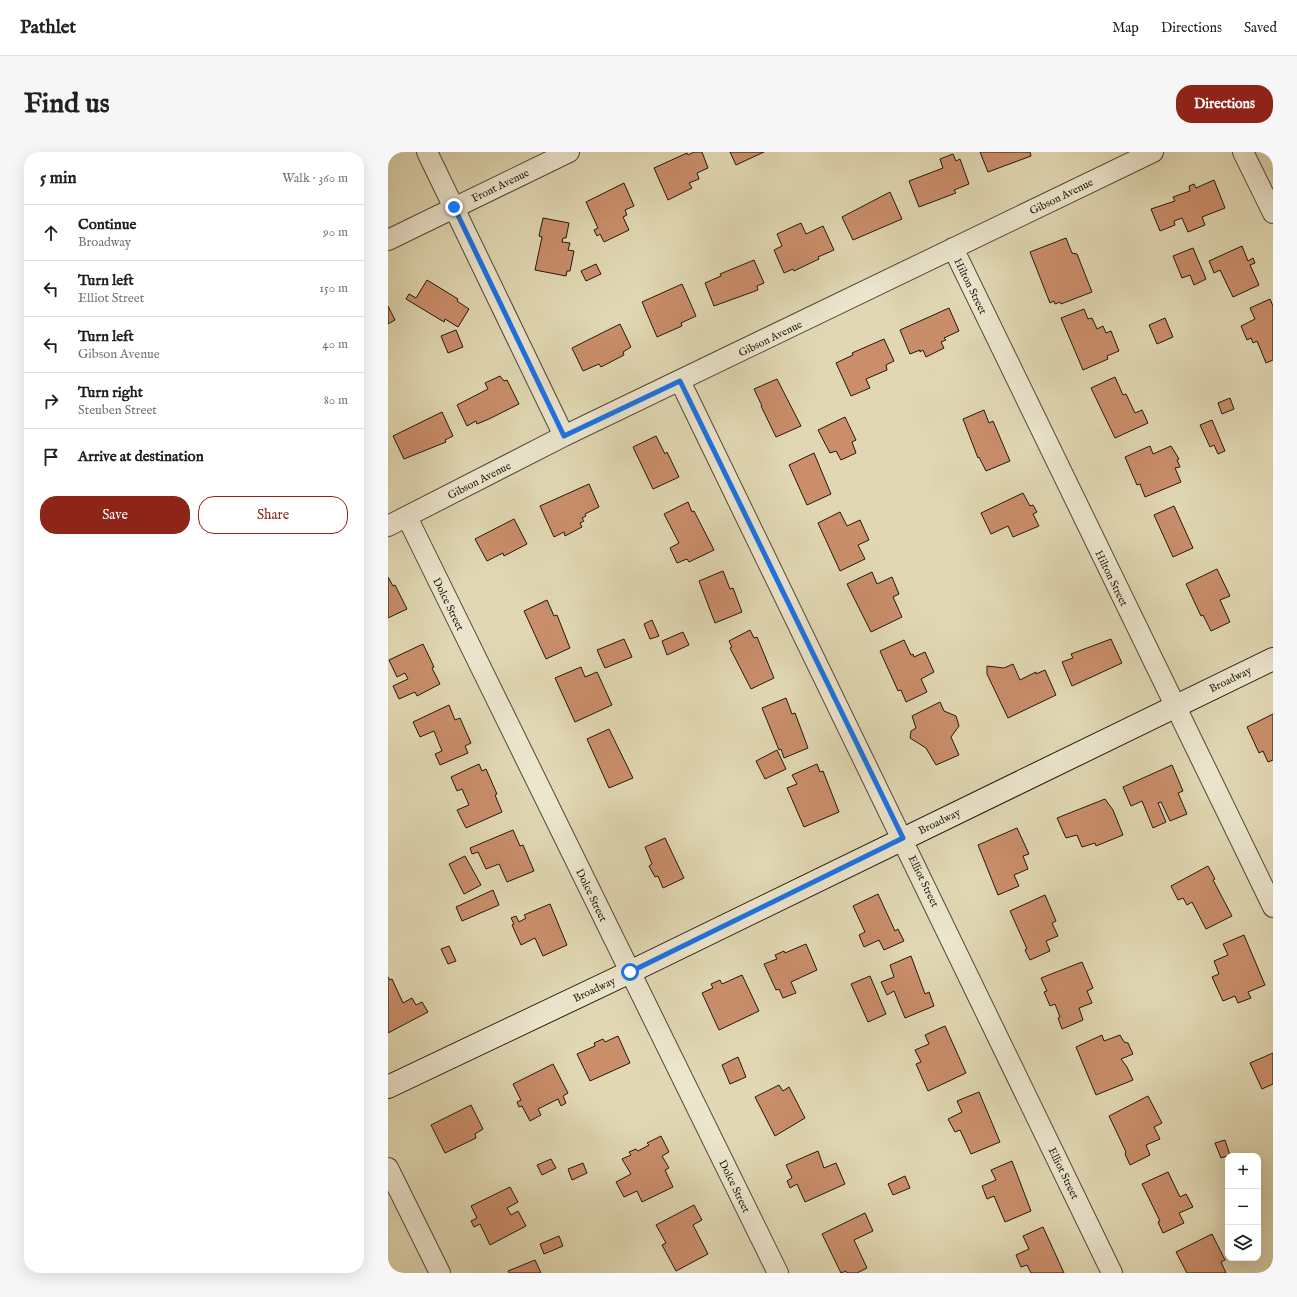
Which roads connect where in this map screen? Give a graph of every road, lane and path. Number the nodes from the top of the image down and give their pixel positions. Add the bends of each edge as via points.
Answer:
1 (427, 152) edge
2 (569, 152) edge
3 (1152, 152) edge
4 (1243, 152) edge
5 (454, 207) junction
6 (1273, 213) edge
7 (388, 240) edge
8 (953, 248) junction
9 (680, 381) junction
10 (564, 436) junction
11 (406, 517) junction
12 (388, 526) edge
13 (1273, 658) edge
14 (1174, 706) junction
15 (903, 838) junction
16 (1273, 907) edge
17 (630, 972) junction
18 (388, 1087) edge
19 (388, 1168) edge
20 (440, 1273) edge
21 (778, 1273) edge
22 (1112, 1273) edge

1 - 5 street
2 - 5 street, Front Avenue
3 - 8 street, Gibson Avenue
4 - 6 street
5 - 7 street, Front Avenue
5 - 10 street
8 - 9 street, Gibson Avenue
8 - 14 street, Hilton Street
9 - 10 street, Gibson Avenue
9 - 15 street, Elliot Street
10 - 11 street, Gibson Avenue
11 - 12 street, Gibson Avenue
11 - 17 street, Dolce Street
13 - 14 street, Broadway
14 - 15 street, Broadway
14 - 16 street, Hilton Street
15 - 17 street, Broadway
15 - 22 street, Elliot Street
17 - 18 street, Broadway
17 - 21 street, Dolce Street
19 - 20 street

